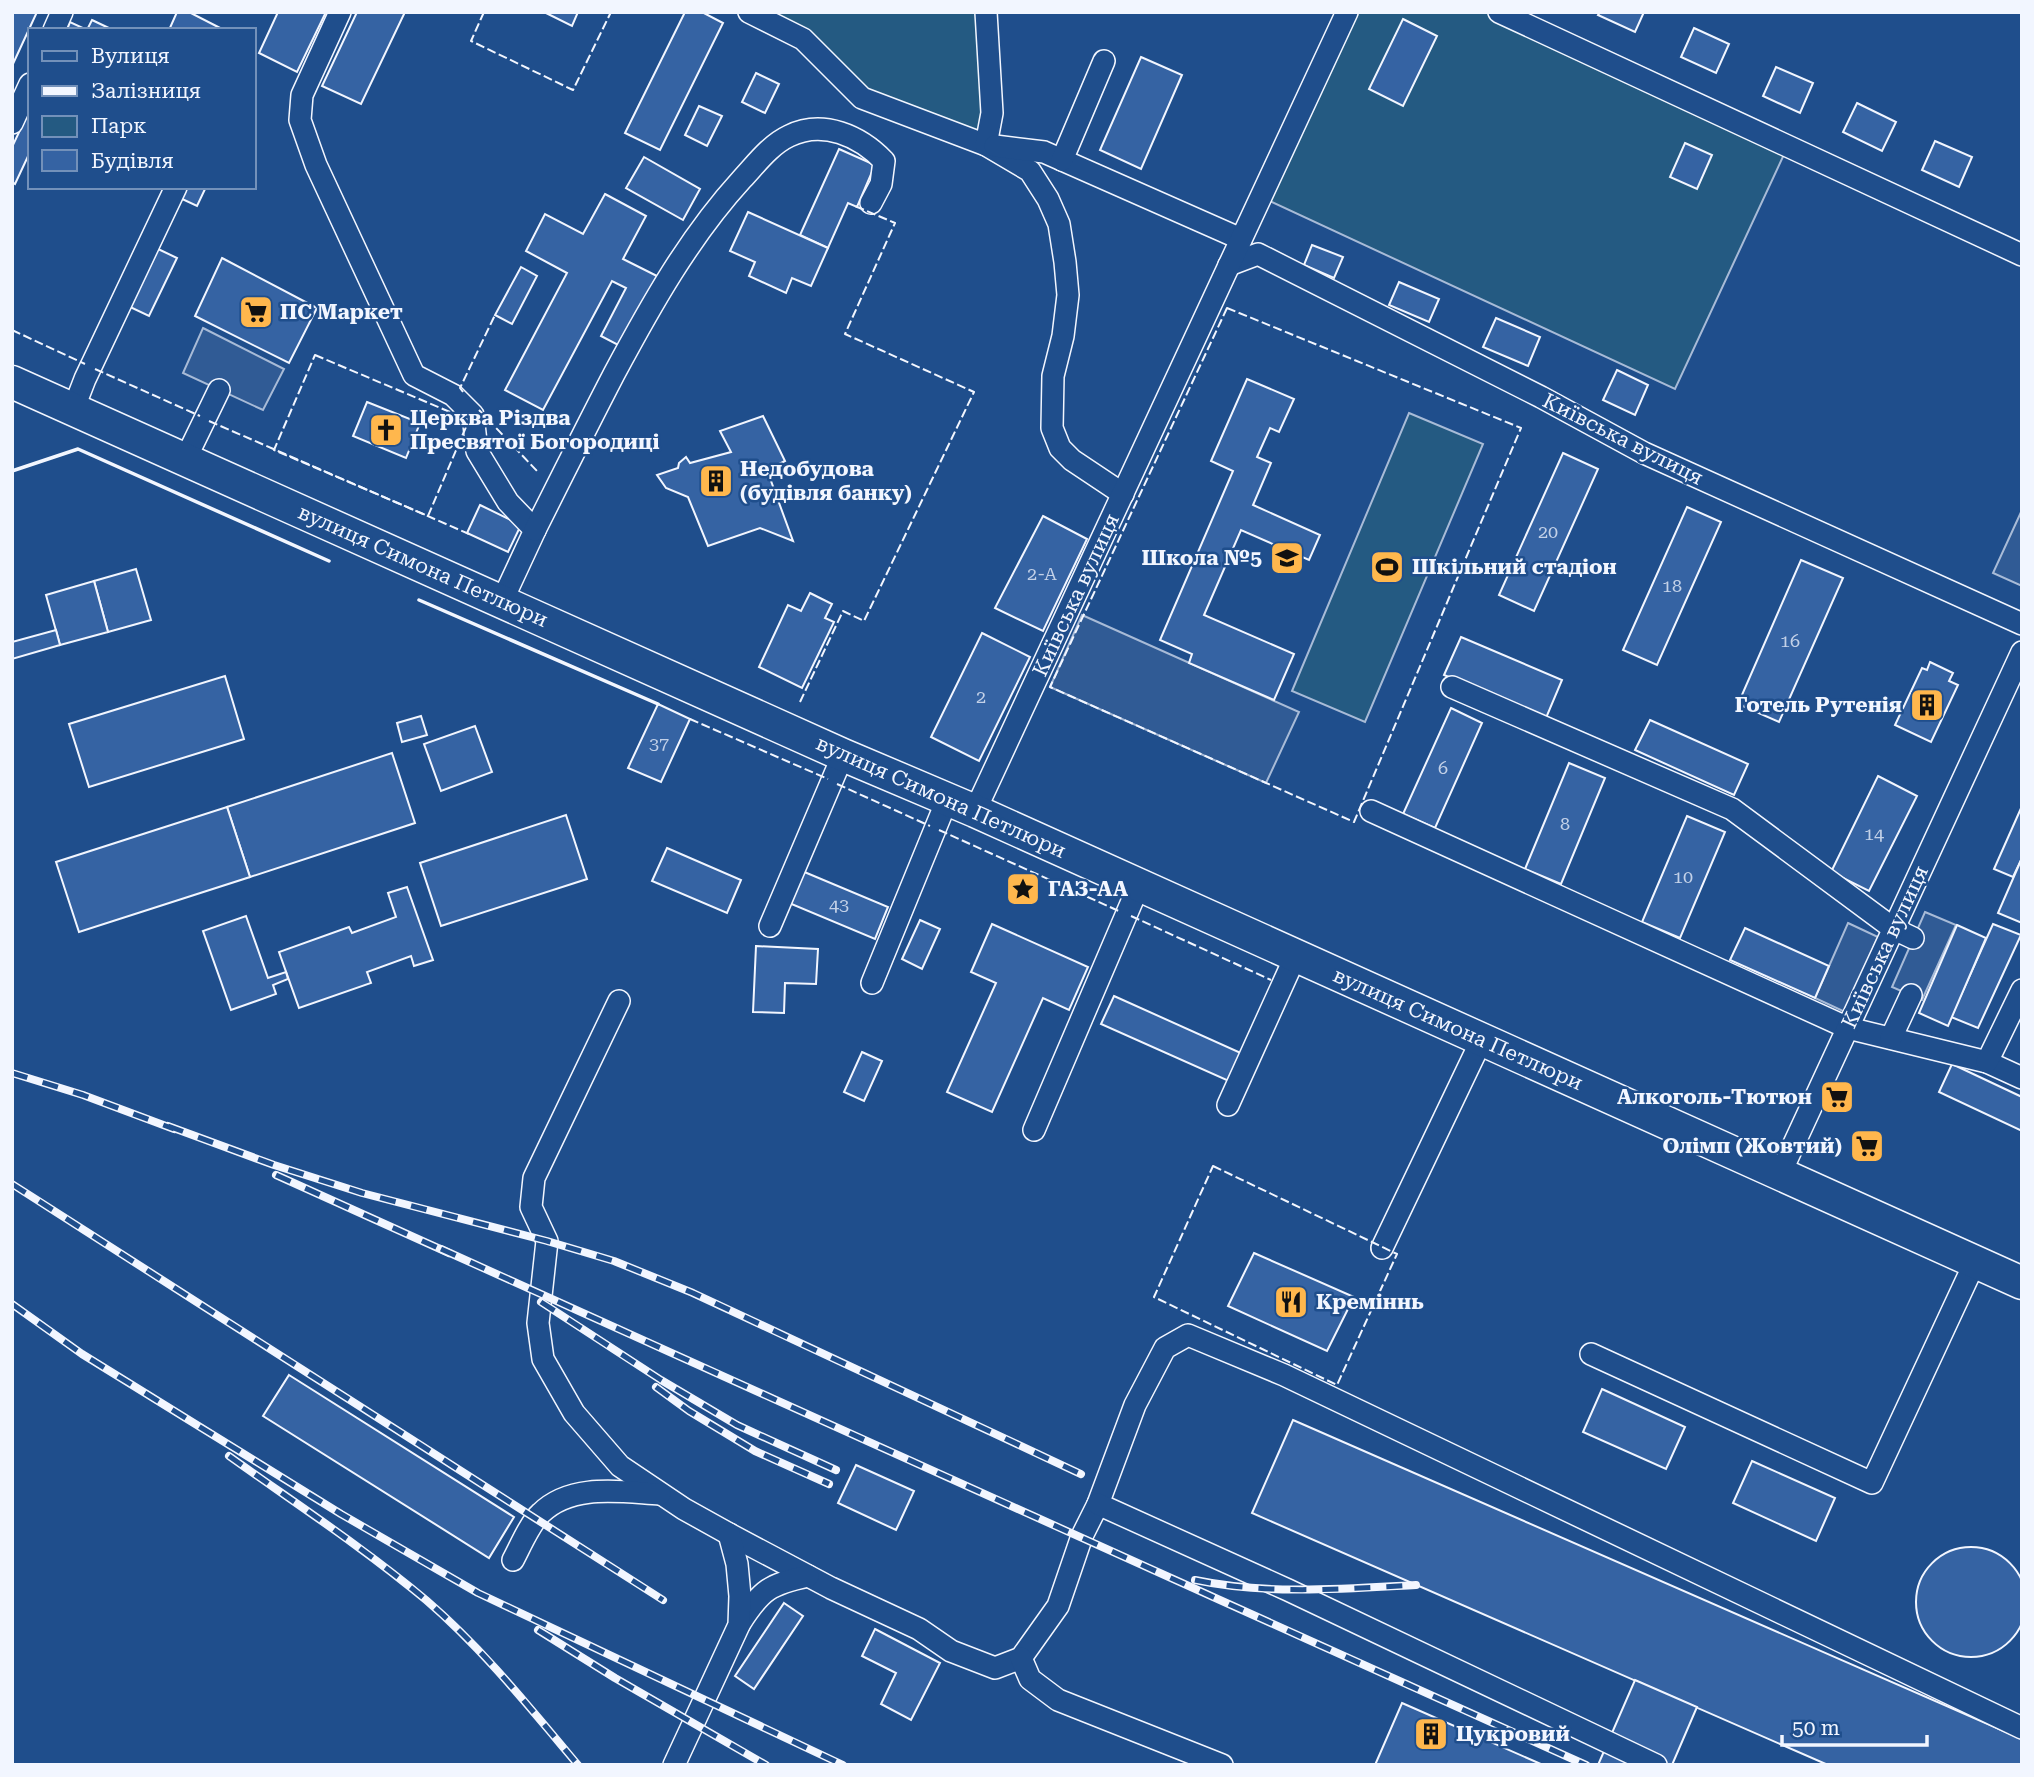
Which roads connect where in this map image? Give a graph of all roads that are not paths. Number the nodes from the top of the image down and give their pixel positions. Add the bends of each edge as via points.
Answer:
1 (62, 12) edge
2 (340, 12) edge
3 (749, 12) edge
4 (986, 12) edge
5 (1347, 12) edge
6 (1499, 12) edge
7 (55, 28) edge
8 (1104, 61) dead end
9 (28, 88) edge
10 (12, 123) edge
11 (985, 145) junction
12 (1062, 160) junction
13 (175, 189) edge
14 (871, 203) dead end
15 (1241, 239) junction
16 (2022, 255) edge
17 (1229, 265) junction
18 (12, 382) edge
19 (219, 390) dead end
20 (73, 410) junction
21 (185, 460) junction
22 (1123, 494) junction
23 (535, 530) junction
24 (502, 601) junction
25 (2022, 624) edge
26 (2022, 652) edge
27 (2015, 686) edge
28 (1452, 687) dead end
29 (844, 755) junction
30 (961, 805) junction
31 (1371, 811) dead end
32 (1139, 885) junction
33 (770, 926) dead end
34 (1894, 929) junction
35 (1913, 938) dead end
36 (1296, 955) junction
37 (872, 983) dead end
38 (2022, 989) edge
39 (1911, 995) dead end
40 (619, 1001) dead end
41 (1848, 1028) junction
42 (1891, 1038) junction
43 (1482, 1039) junction
44 (1987, 1062) junction
45 (2022, 1078) edge
46 (1228, 1105) dead end
47 (1034, 1130) dead end
48 (1780, 1174) junction
49 (1382, 1248) dead end
50 (1975, 1262) junction
51 (2022, 1283) edge
52 (1591, 1354) dead end
53 (662, 1494) junction
54 (1098, 1504) junction
55 (729, 1534) junction
56 (513, 1560) dead end
57 (808, 1576) junction
58 (739, 1625) junction
59 (1021, 1658) junction
60 (2022, 1728) edge
61 (674, 1765) edge
62 (1222, 1765) edge
63 (1656, 1765) edge

1 - 7 street
2 - 23 street via 302,95 300,120 316,165 414,376 453,395 474,415 477,451 508,502
3 - 11 street via 803,38 862,98
4 - 11 street via 992,113
5 - 15 street, Київська вулиця
6 - 16 street
8 - 12 street
9 - 10 street
11 - 12 street via 1044,152
11 - 22 street via 1030,171 1059,224 1068,295 1053,376 1052,428 1066,454
12 - 15 street
13 - 20 street
14 - 23 street via 881,184 884,161 851,138 818,128 789,136 767,152 694,239 650,306
15 - 17 street, Київська вулиця
17 - 22 street, Київська вулиця
17 - 25 street, Київська вулиця via 1258,254 1644,453
18 - 20 highway, вулиця Симона Петлюри
19 - 21 street
20 - 21 highway, вулиця Симона Петлюри
21 - 24 highway, вулиця Симона Петлюри
22 - 30 street, Київська вулиця
23 - 24 street
24 - 29 highway, вулиця Симона Петлюри
26 - 27 street, Київська вулиця
27 - 34 street, Київська вулиця
28 - 34 street via 1732,809
29 - 30 highway, вулиця Симона Петлюри
29 - 33 street
30 - 32 highway, вулиця Симона Петлюри
30 - 37 street, Київська вулиця
31 - 41 street
32 - 36 highway, вулиця Симона Петлюри
32 - 47 street
34 - 35 street
34 - 41 street, Київська вулиця
36 - 43 highway, вулиця Симона Петлюри
36 - 46 street
38 - 44 street
39 - 42 street
40 - 53 street via 534,1178 531,1207 547,1241 538,1323 544,1359 574,1413 620,1466
41 - 42 street
41 - 48 street, Київська вулиця
42 - 44 street
43 - 48 highway, вулиця Симона Петлюри
43 - 49 street
44 - 45 street
48 - 50 highway, вулиця Симона Петлюри
50 - 51 highway, вулиця Симона Петлюри
50 - 52 street via 1872,1483
53 - 55 street
53 - 56 street via 610,1491 569,1495 540,1514
54 - 59 street via 1082,1536 1059,1606
54 - 60 street via 1147,1382 1166,1348 1188,1335 1284,1375
54 - 63 street
55 - 57 street
55 - 58 street via 738,1574
57 - 58 street via 778,1583 755,1600
57 - 59 street via 919,1629 951,1651 995,1668
58 - 61 street
59 - 62 street via 1030,1679 1058,1700

